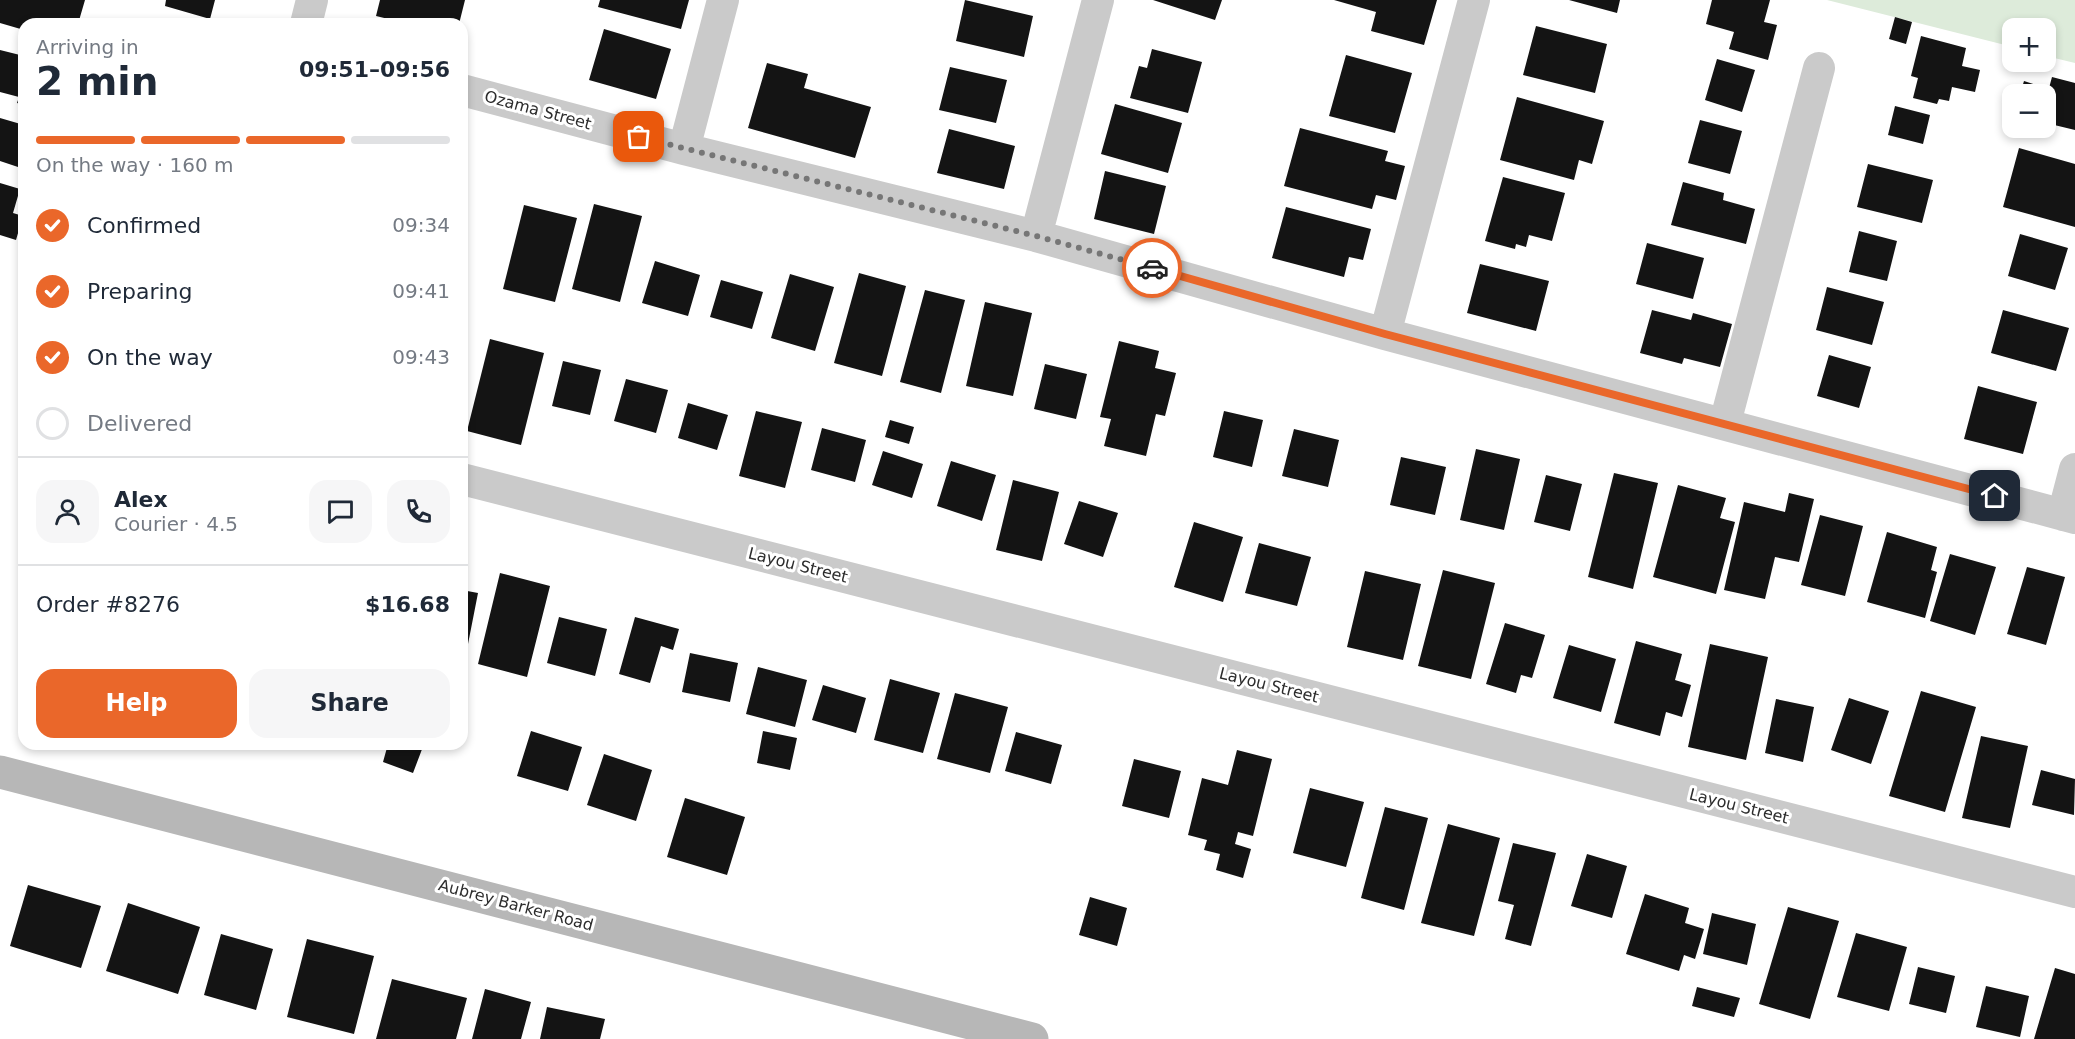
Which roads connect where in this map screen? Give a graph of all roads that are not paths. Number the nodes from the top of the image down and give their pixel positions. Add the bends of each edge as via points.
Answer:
1 (312, 0) edge
2 (723, 0) edge
3 (1098, 0) edge
4 (1474, 0) edge
5 (308, 18) edge
6 (1819, 68) dead end
7 (468, 92) edge
8 (684, 149) junction
9 (1036, 236) junction
10 (1385, 334) junction
11 (1725, 423) junction
12 (2075, 469) edge
13 (468, 481) edge
14 (2069, 516) edge
15 (0, 772) edge
16 (2075, 892) edge
17 (1032, 1039) edge

1 - 5 street
2 - 8 street
3 - 9 street
4 - 10 street
6 - 11 street
7 - 8 street, Ozama Street
8 - 9 street, Ozama Street
9 - 10 street, Ozama Street
10 - 11 street, Ozama Street
11 - 14 street, Ozama Street
12 - 14 street
13 - 16 street, Layou Street
15 - 17 street, Aubrey Barker Road

